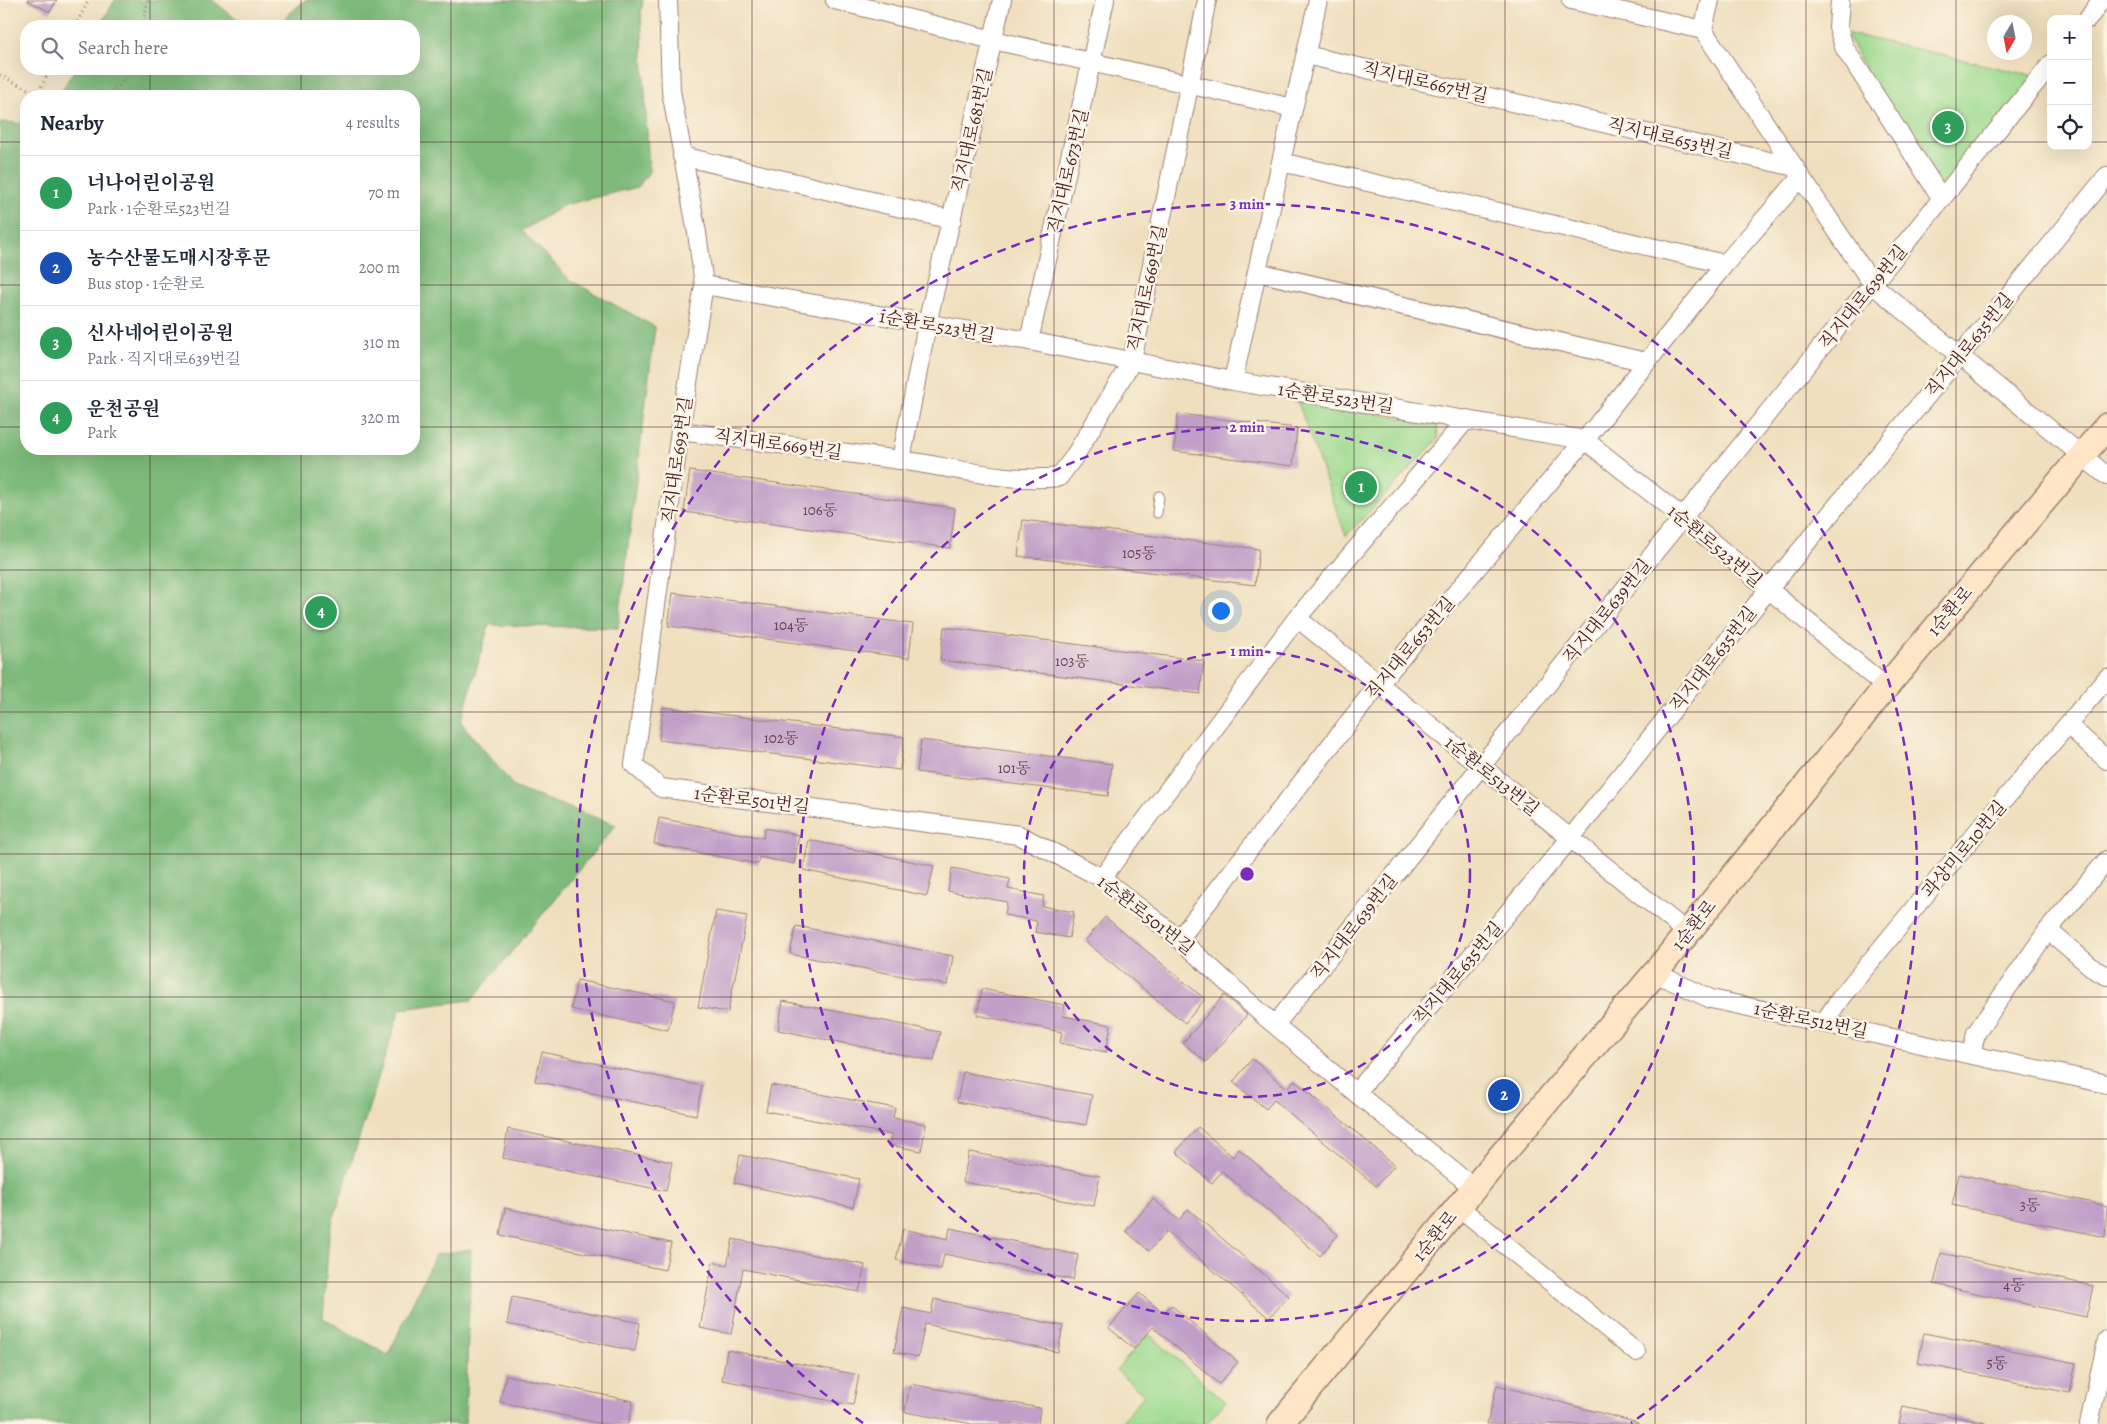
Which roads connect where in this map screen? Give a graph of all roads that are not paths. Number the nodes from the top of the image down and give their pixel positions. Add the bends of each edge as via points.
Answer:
1 (668, 0) edge
2 (835, 0) edge
3 (1002, 0) edge
4 (1105, 0) edge
5 (1207, 0) edge
6 (1318, 0) edge
7 (1571, 0) edge
8 (1710, 0) edge
9 (1840, 0) edge
10 (2098, 2) edge
11 (2090, 15) edge
12 (1703, 30) junction
13 (993, 40) junction
14 (1306, 55) junction
15 (1092, 63) junction
16 (2047, 69) edge
17 (1188, 85) junction
18 (1293, 108) junction
19 (1545, 109) joint
20 (682, 156) junction
21 (1281, 162) junction
22 (1798, 172) junction
23 (2107, 176) edge
24 (1942, 199) junction
25 (952, 220) junction
26 (1725, 264) junction
27 (1257, 272) junction
28 (704, 285) junction
29 (1873, 285) junction
30 (927, 324) junction
31 (1029, 341) junction
32 (1959, 357) junction
33 (1132, 360) junction
34 (1646, 362) junction
35 (1233, 381) junction
36 (1467, 419) junction
37 (2107, 426) edge
38 (680, 431) junction
39 (1586, 440) junction
40 (2083, 455) junction
41 (901, 460) junction
42 (2107, 476) edge
43 (1160, 496) dead end
44 (1157, 513) dead end
45 (1683, 518) junction
46 (1768, 590) junction
47 (1297, 618) junction
48 (2107, 678) edge
49 (1378, 685) junction
50 (1886, 687) junction
51 (2068, 726) junction
52 (2107, 760) edge
53 (634, 765) joint
54 (1481, 766) junction
55 (1570, 839) junction
56 (2106, 865) edge
57 (1102, 878) junction
58 (2048, 930) junction
59 (1688, 933) junction
60 (1179, 939) junction
61 (1655, 973) junction
62 (2107, 976) edge
63 (1824, 1022) junction
64 (1275, 1025) junction
65 (1971, 1055) junction
66 (2107, 1084) edge
67 (1356, 1093) junction
68 (1466, 1197) junction
69 (2107, 1340) edge
70 (1636, 1352) dead end
71 (1280, 1424) edge
72 (2089, 1424) edge

1 - 20 street, 직지대로693번길 via 671,91
2 - 13 street
3 - 13 street, 직지대로681번길
4 - 15 street, 직지대로673번길
5 - 17 street, 직지대로669번길
6 - 14 street
7 - 12 street
8 - 12 street
9 - 24 street via 1838,27 1844,47
10 - 11 street
12 - 22 street
13 - 15 street
13 - 25 street, 직지대로681번길
14 - 18 street
14 - 19 street, 직지대로667번길
15 - 17 street
15 - 31 street, 직지대로673번길
16 - 24 street, 직지대로639번길
17 - 18 street
17 - 33 street, 직지대로669번길
18 - 21 street
19 - 22 street, 직지대로653번길
20 - 25 street
20 - 28 street, 직지대로693번길
21 - 26 street
21 - 27 street
22 - 26 street, 직지대로653번길
22 - 29 street
23 - 32 street, 직지대로635번길
24 - 29 street, 직지대로639번길
25 - 30 street, 직지대로681번길
26 - 34 street, 직지대로653번길
27 - 34 street
27 - 35 street
28 - 30 street, 1순환로523번길
28 - 38 street, 직지대로693번길
29 - 32 street
29 - 45 street, 직지대로639번길
30 - 31 street, 1순환로523번길
30 - 41 street, 직지대로681번길
31 - 33 street, 1순환로523번길
32 - 40 street
32 - 46 street, 직지대로635번길
33 - 35 street, 1순환로523번길
33 - 41 street, 직지대로669번길 via 1074,457 1058,477 1037,480
34 - 39 street, 직지대로653번길
35 - 36 street, 1순환로523번길
36 - 39 street, 1순환로523번길
36 - 47 street
37 - 40 street, 1순환로
38 - 41 street, 직지대로669번길
38 - 53 street, 직지대로693번길
39 - 45 street, 1순환로523번길
39 - 49 street, 직지대로653번길
40 - 42 street
40 - 50 street, 1순환로
43 - 44 lane
45 - 46 street, 1순환로523번길
45 - 54 street, 직지대로639번길
46 - 50 street, 1순환로523번길
46 - 55 street, 직지대로635번길
47 - 49 street, 1순환로513번길
47 - 57 street
48 - 51 street, 과상미로10번길
49 - 54 street, 1순환로513번길
49 - 60 street, 직지대로653번길
50 - 59 street, 1순환로
51 - 52 street
51 - 63 street, 과상미로10번길 via 1924,896
53 - 57 street, 1순환로501번길 via 662,788 1019,835
54 - 55 street, 1순환로513번길
54 - 64 street, 직지대로639번길
55 - 59 street, 1순환로513번길
55 - 67 street, 직지대로635번길
56 - 58 street
57 - 60 street, 1순환로501번길
58 - 62 street via 2095,970
58 - 65 street via 1976,1032
59 - 61 street, 1순환로
60 - 64 street, 1순환로501번길
61 - 63 street, 1순환로512번길 via 1711,999
61 - 68 street, 1순환로
63 - 65 street, 1순환로512번길
64 - 67 street, 1순환로501번길
65 - 66 street, 1순환로512번길
67 - 68 street, 1순환로501번길
68 - 70 street, 1순환로501번길
68 - 71 street, 1순환로
69 - 72 street

